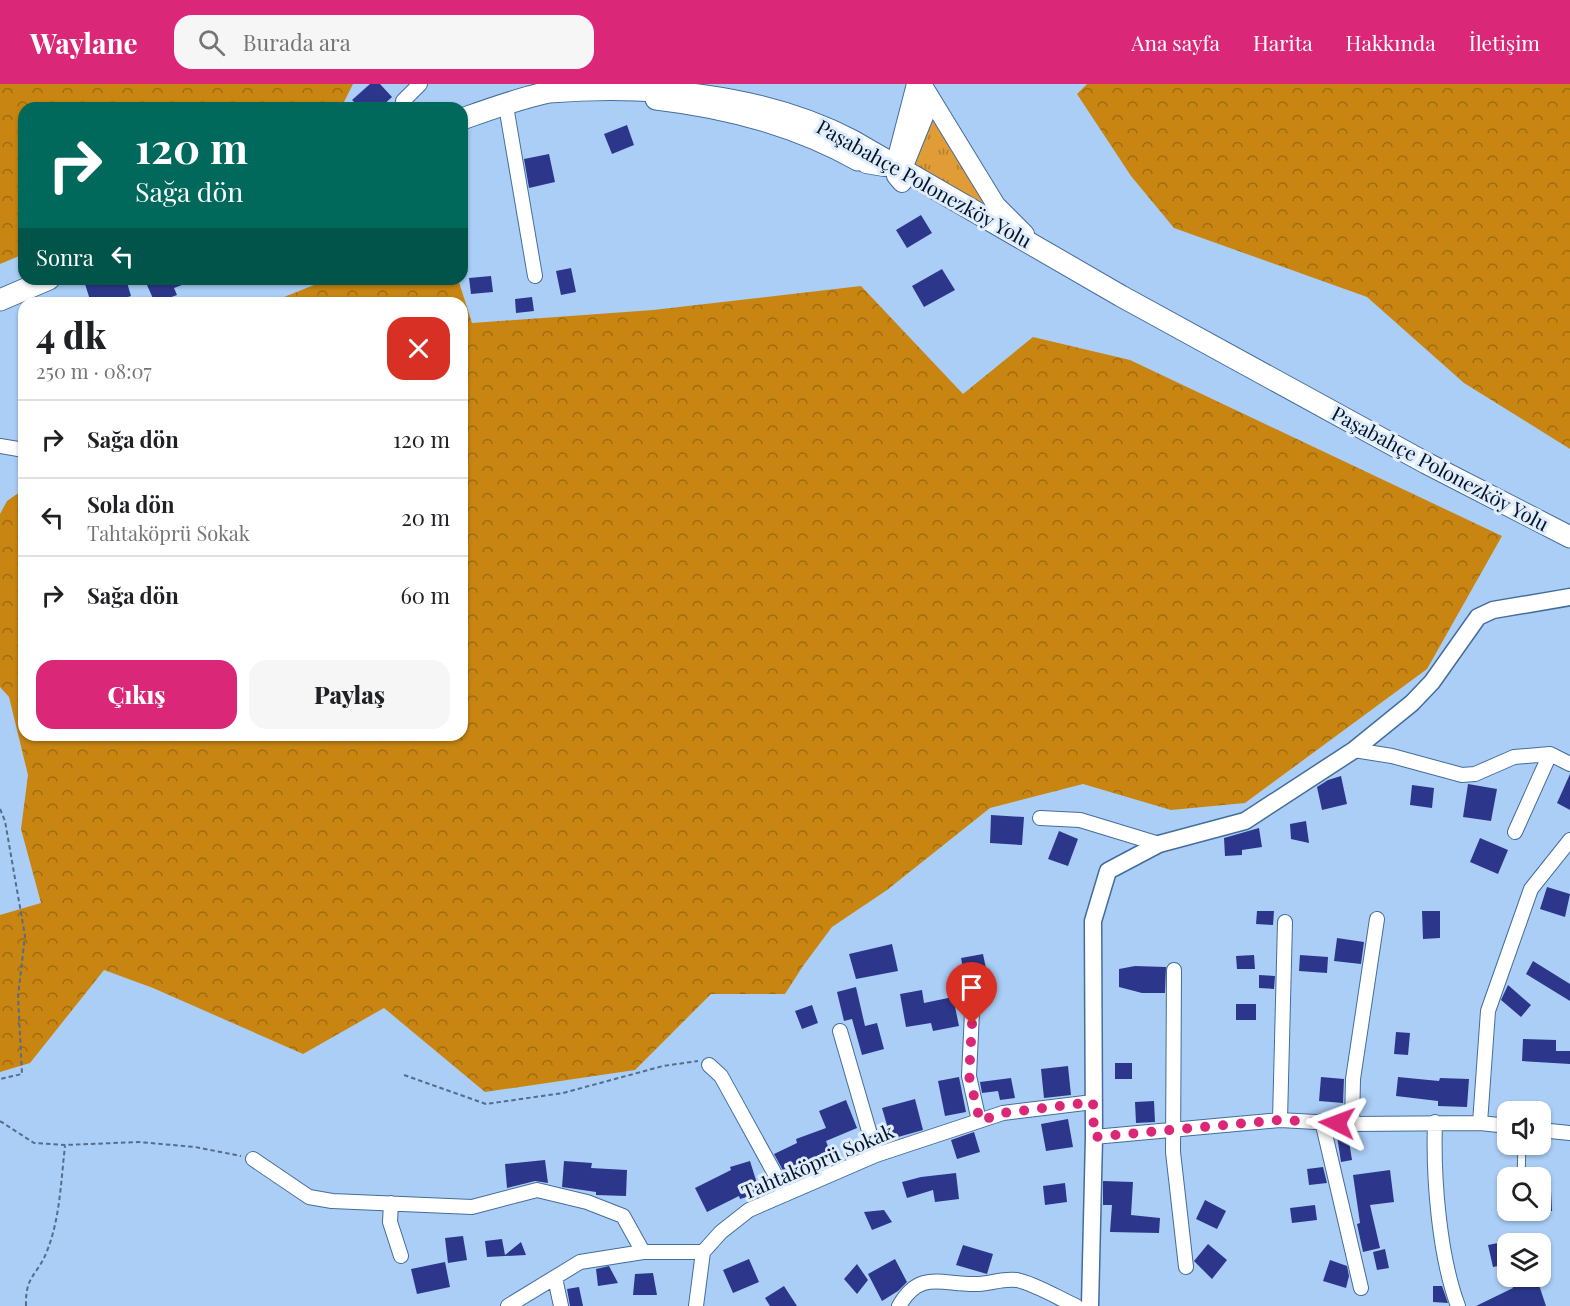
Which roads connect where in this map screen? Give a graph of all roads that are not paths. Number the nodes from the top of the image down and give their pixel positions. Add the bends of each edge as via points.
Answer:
1 (420, 84) edge
2 (920, 84) edge
3 (403, 102) edge
4 (506, 106) junction
5 (468, 117) edge
6 (908, 124) junction
7 (828, 128) junction
8 (898, 174) junction
9 (1056, 259) junction
10 (535, 276) dead end
11 (35, 285) edge
12 (1121, 296) junction
13 (0, 300) edge
14 (1311, 399) junction
15 (0, 446) edge
16 (18, 449) edge
17 (1536, 521) junction
18 (1570, 524) edge
19 (1570, 537) edge
20 (1570, 549) edge
21 (1570, 584) edge
22 (1570, 597) edge
23 (1538, 604) junction
24 (1354, 750) junction
25 (1550, 754) junction
26 (1570, 764) edge
27 (1040, 818) dead end
28 (1515, 831) dead end
29 (1570, 840) edge
30 (1159, 844) junction
31 (1377, 919) dead end
32 (1285, 922) dead end
33 (1174, 970) dead end
34 (962, 991) dead end
35 (840, 1030) dead end
36 (709, 1065) road end
37 (1093, 1102) junction
38 (1280, 1120) junction
39 (980, 1121) junction
40 (1322, 1121) junction
41 (1435, 1122) junction
42 (1480, 1123) junction
43 (1352, 1124) junction
44 (1497, 1125) edge
45 (1174, 1130) junction
46 (1551, 1131) edge
47 (1570, 1133) edge
48 (1094, 1137) junction
49 (876, 1155) junction
50 (253, 1159) road end
51 (786, 1194) junction
52 (391, 1203) junction
53 (643, 1252) junction
54 (703, 1252) junction
55 (401, 1256) dead end
56 (1186, 1267) dead end
57 (555, 1278) junction
58 (1360, 1288) dead end
59 (508, 1306) edge
60 (561, 1306) edge
61 (696, 1306) edge
62 (899, 1306) edge
63 (1076, 1306) edge
64 (1090, 1306) edge
65 (1458, 1306) edge

1 - 3 street
2 - 6 main road
2 - 8 main road via 925,114 909,157
2 - 9 main road via 999,210
4 - 5 main road, Paşabahçe Polonezköy Yolu
4 - 7 main road, Paşabahçe Polonezköy Yolu via 580,86 656,85 734,95
4 - 8 main road, Paşabahçe Polonezköy Yolu via 616,97 689,103 778,125
4 - 10 street
6 - 7 main road via 892,143 877,147
6 - 8 main road
7 - 8 main road, Paşabahçe Polonezköy Yolu
8 - 9 main road, Paşabahçe Polonezköy Yolu
8 - 12 main road, Paşabahçe Polonezköy Yolu via 997,237
9 - 12 main road, Paşabahçe Polonezköy Yolu
11 - 13 main road
12 - 14 main road, Paşabahçe Polonezköy Yolu
14 - 17 main road, Paşabahçe Polonezköy Yolu
14 - 18 main road, Paşabahçe Polonezköy Yolu via 1435,455
15 - 16 street
17 - 19 main road, Paşabahçe Polonezköy Yolu
17 - 20 street
21 - 23 street
22 - 23 street
23 - 24 street via 1493,610 1478,617 1432,682
24 - 25 street via 1462,775 1475,774 1514,757
24 - 30 street via 1245,821
25 - 26 street
25 - 28 street
27 - 30 street via 1080,820
29 - 42 street via 1530,889 1488,1011
30 - 37 street via 1108,871 1093,921
31 - 43 street via 1353,1079
32 - 38 street
33 - 45 street
34 - 39 street via 972,1012 969,1076
35 - 49 street
36 - 51 street via 721,1076
37 - 39 street, Tahtaköprü Sokak via 1003,1113
37 - 48 street
38 - 40 street
38 - 45 street
39 - 49 street, Tahtaköprü Sokak
40 - 43 street
40 - 58 street
41 - 42 street
41 - 43 street
41 - 65 street via 1434,1160 1446,1262
42 - 44 street
45 - 48 street
45 - 56 street
46 - 47 street
48 - 64 street
49 - 51 street, Tahtaköprü Sokak
50 - 52 street via 309,1197
51 - 54 street, Tahtaköprü Sokak via 749,1210
52 - 53 street via 472,1207 537,1190 623,1216
52 - 55 street via 390,1222
53 - 54 street
53 - 57 street via 580,1262
54 - 61 street
57 - 59 street
57 - 60 street
62 - 63 street via 907,1292 926,1282 977,1284 1018,1280

